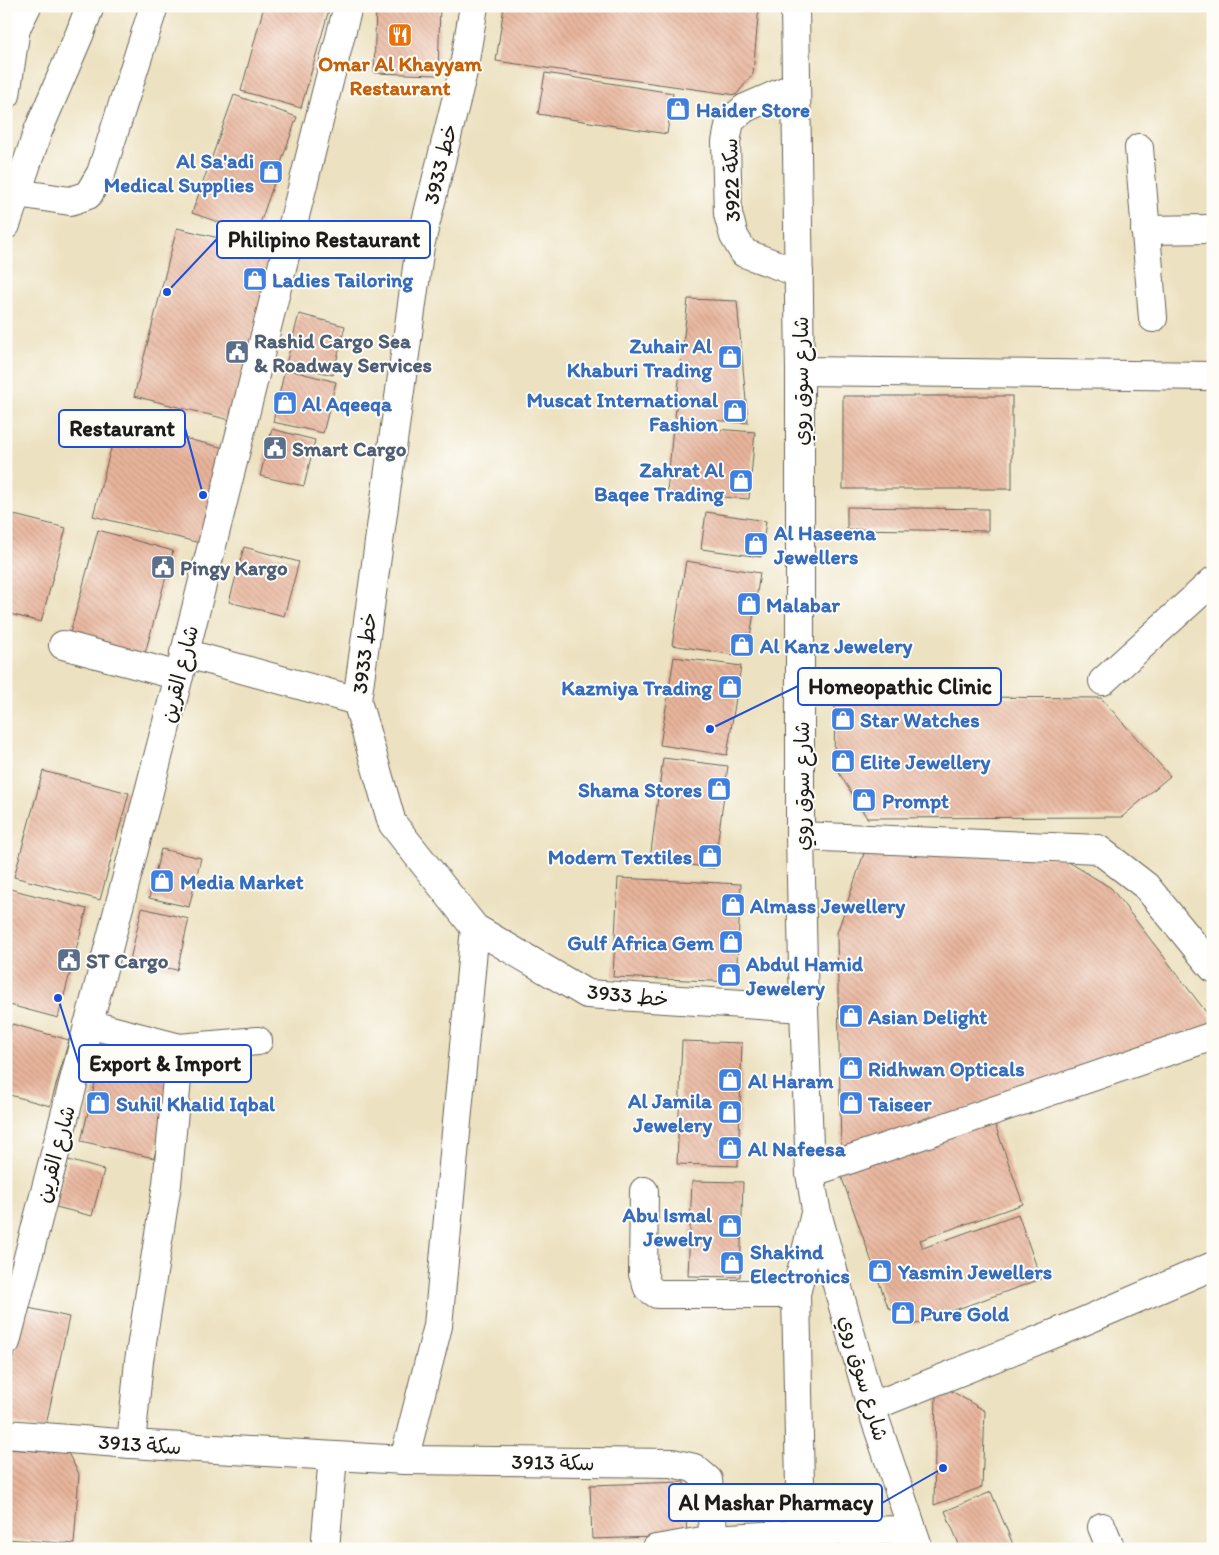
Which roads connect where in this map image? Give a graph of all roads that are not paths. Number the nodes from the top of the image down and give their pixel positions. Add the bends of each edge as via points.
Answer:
1 (90, 6) edge
2 (154, 6) edge
3 (348, 6) edge
4 (474, 6) edge
5 (795, 6) edge
6 (17, 24) edge
7 (796, 86) junction
8 (6, 95) edge
9 (1139, 148) dead end
10 (17, 193) junction
11 (6, 225) edge
12 (1213, 229) edge
13 (1146, 230) junction
14 (799, 273) junction
15 (1153, 318) dead end
16 (800, 371) junction
17 (1213, 376) edge
18 (1213, 581) edge
19 (63, 645) dead end
20 (182, 664) junction
21 (1103, 681) dead end
22 (357, 701) junction
23 (800, 836) junction
24 (475, 928) junction
25 (1213, 968) edge
26 (804, 1008) junction
27 (88, 1024) junction
28 (1213, 1036) edge
29 (258, 1041) dead end
30 (180, 1048) junction
31 (810, 1173) junction
32 (644, 1191) dead end
33 (816, 1209) junction
34 (1213, 1266) edge
35 (796, 1294) junction
36 (6, 1342) edge
37 (871, 1407) junction
38 (6, 1434) edge
39 (131, 1444) junction
40 (333, 1456) junction
41 (404, 1460) junction
42 (801, 1534) junction
43 (714, 1539) junction
44 (847, 1540) edge
45 (916, 1540) edge
46 (324, 1549) edge
47 (656, 1549) edge

1 - 10 street via 38,131
2 - 10 street via 101,173 88,195 70,201
3 - 20 street, شارع القرين
4 - 22 street, 3933 خط via 463,72 420,246
5 - 7 street, شارع سوق روي
6 - 8 street
7 - 14 street, شارع سوق روي
7 - 14 street, سكة 3922 via 745,108 730,122 726,142 728,214 734,236 744,253
9 - 13 street
10 - 11 street
12 - 13 street
13 - 15 street
14 - 16 street, شارع سوق روي
16 - 17 street
16 - 23 street, شارع سوق روي
18 - 21 street
19 - 20 street
20 - 22 street
20 - 27 street, شارع القرين
22 - 24 street, 3933 خط via 392,823
23 - 25 street via 1098,850 1146,886
23 - 26 street, شارع سوق روي
24 - 26 street, 3933 خط via 586,994
24 - 41 street via 438,1326
26 - 31 street, شارع سوق روي
27 - 30 street
27 - 36 street, شارع القرين
28 - 31 street
29 - 30 street
30 - 39 street via 168,1184 139,1361
31 - 33 street, شارع سوق روي
32 - 35 street via 643,1274 648,1288 657,1294
33 - 35 street
33 - 37 street, شارع سوق روي
34 - 37 street
35 - 42 street
37 - 45 street, شارع سوق روي
38 - 39 street, سكة 3913
39 - 40 street, سكة 3913
40 - 41 street, سكة 3913
40 - 46 street
41 - 43 street, سكة 3913 via 672,1463 694,1468 708,1480
42 - 43 street
42 - 44 street
43 - 47 street
44 - 45 street

